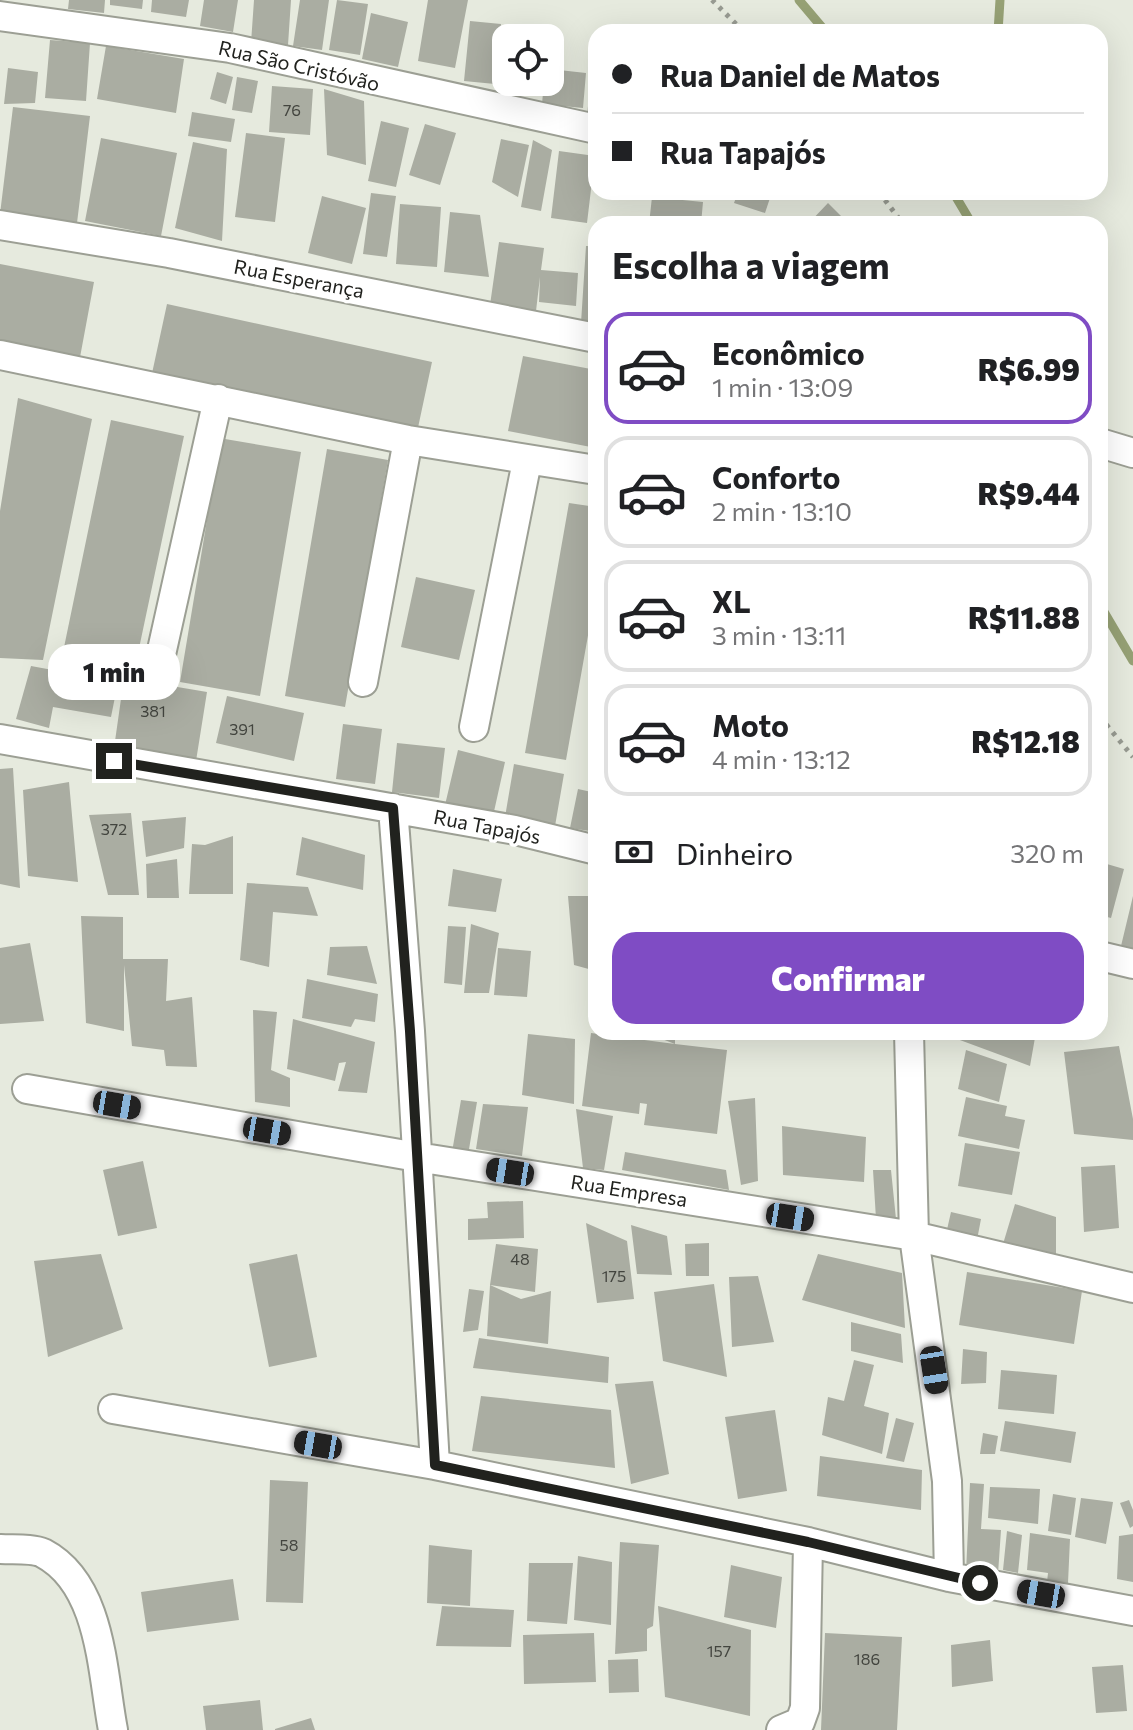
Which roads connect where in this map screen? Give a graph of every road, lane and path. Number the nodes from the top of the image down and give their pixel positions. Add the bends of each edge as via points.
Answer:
1 (712, 0) edge
2 (0, 16) edge
3 (736, 24) edge
4 (588, 127) edge
5 (0, 225) edge
6 (588, 336) edge
7 (0, 355) edge
8 (218, 399) junction
9 (408, 440) junction
10 (1108, 445) edge
11 (1133, 453) edge
12 (527, 461) junction
13 (588, 469) edge
14 (160, 659) dead end
15 (363, 682) dead end
16 (474, 727) dead end
17 (1108, 727) edge
18 (0, 739) edge
19 (1133, 757) edge
20 (393, 808) junction
21 (588, 848) edge
22 (1108, 958) edge
23 (1133, 964) edge
24 (909, 1040) edge
25 (27, 1089) dead end
26 (417, 1157) junction
27 (914, 1236) junction
28 (1133, 1288) edge
29 (113, 1409) dead end
30 (435, 1465) junction
31 (808, 1542) junction
32 (0, 1549) edge
33 (949, 1577) junction
34 (1133, 1611) edge
35 (113, 1730) edge
36 (781, 1730) edge

1 - 3 path
2 - 4 street, Rua São Cristóvão via 230,48
5 - 6 street, Rua Esperança
7 - 8 street
8 - 9 street
8 - 14 street
9 - 12 street
9 - 15 street
10 - 11 street
12 - 13 street
12 - 16 street
17 - 19 path
18 - 20 street, Rua Tapajós
20 - 21 street, Rua Tapajós
20 - 26 street
22 - 23 street
24 - 27 street
25 - 26 street, Rua Empresa
26 - 27 street, Rua Empresa
26 - 30 street
27 - 28 street, Rua Empresa
27 - 33 street via 947,1481
29 - 30 street
30 - 31 street
31 - 33 street
31 - 36 street via 805,1708 800,1722
32 - 35 street via 42,1552 89,1603
33 - 34 street

